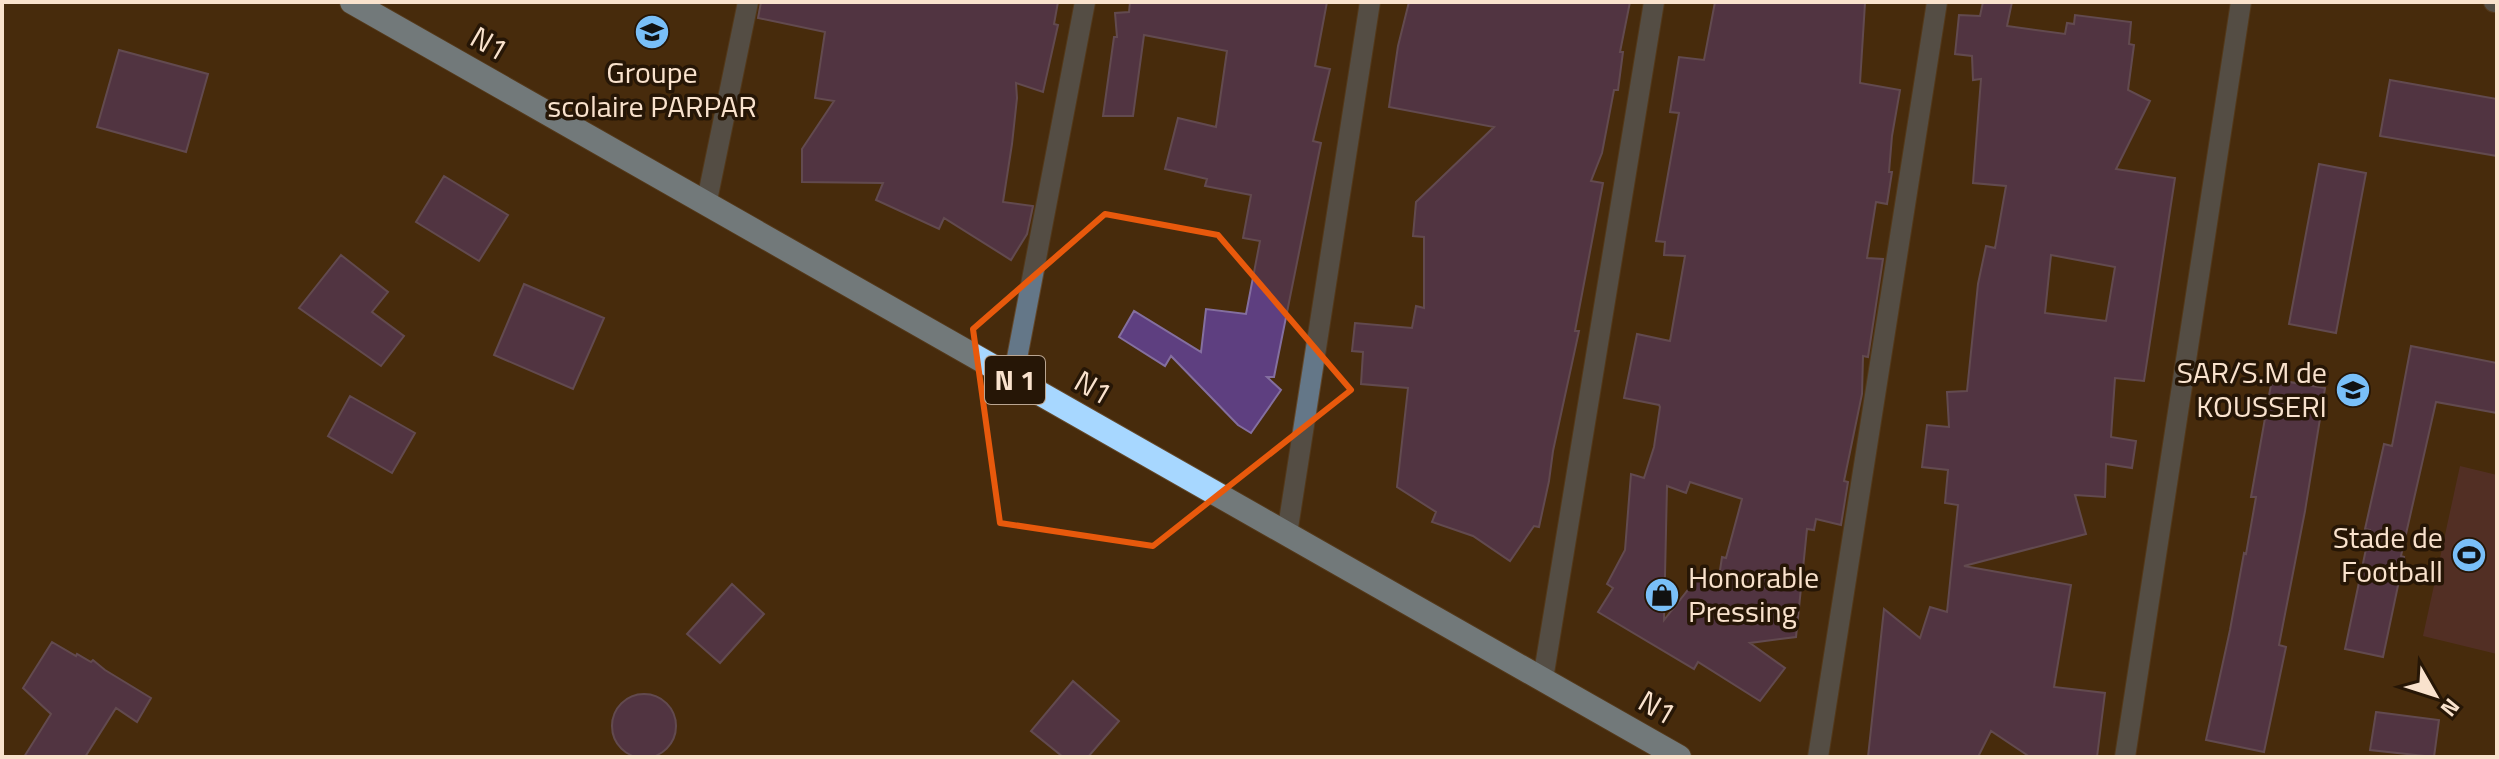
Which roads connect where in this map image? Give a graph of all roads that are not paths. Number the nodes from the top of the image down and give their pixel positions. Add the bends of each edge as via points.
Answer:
1 (352, 2) edge
2 (748, 2) edge
3 (1085, 2) edge
4 (1370, 2) edge
5 (1654, 2) edge
6 (1937, 2) edge
7 (2241, 2) edge
8 (706, 205) junction
9 (1013, 379) junction
10 (1287, 534) junction
11 (1543, 679) junction
12 (1679, 757) edge
13 (1818, 757) edge
14 (2125, 757) edge

1 - 8 highway, N1 / N 1
2 - 8 street
3 - 9 street
4 - 10 street
5 - 11 street
6 - 13 street
7 - 14 street
8 - 9 highway, N1 / N 1
9 - 10 highway, N1 / N 1
10 - 11 highway, N1 / N 1
11 - 12 highway, N1 / N 1

